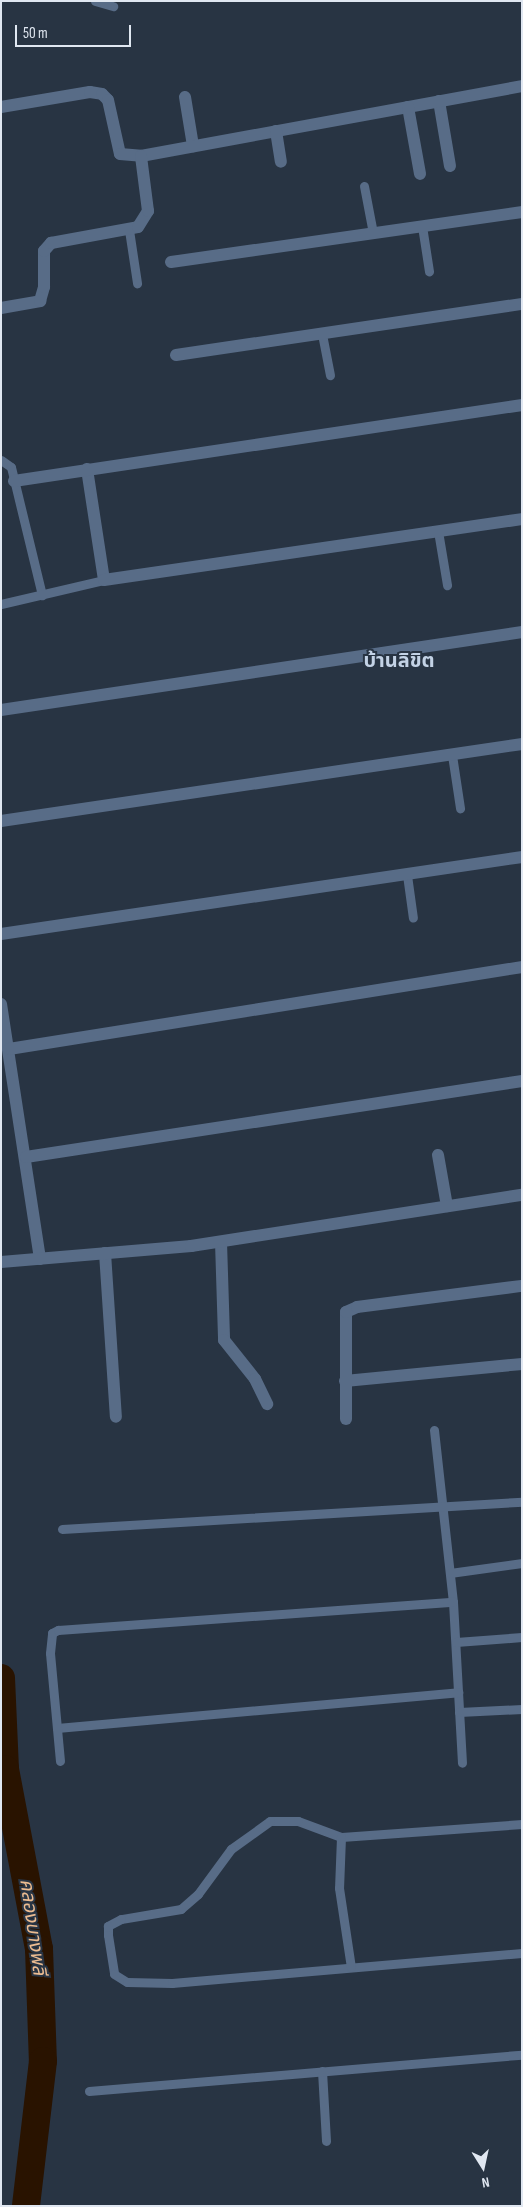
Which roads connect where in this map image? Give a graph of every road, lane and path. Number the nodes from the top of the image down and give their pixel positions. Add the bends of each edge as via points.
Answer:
1 (95, 1) edge
2 (113, 6) dead end
3 (522, 86) edge
4 (185, 97) dead end
5 (439, 101) junction
6 (1, 107) edge
7 (408, 107) junction
8 (276, 131) junction
9 (193, 146) junction
10 (141, 156) junction
11 (281, 162) dead end
12 (450, 166) dead end
13 (420, 174) dead end
14 (364, 186) dead end
15 (522, 212) edge
16 (422, 226) junction
17 (129, 230) junction
18 (373, 233) junction
19 (171, 262) dead end
20 (429, 271) dead end
21 (137, 283) dead end
22 (522, 304) edge
23 (1, 308) edge
24 (322, 334) junction
25 (176, 355) dead end
26 (330, 375) dead end
27 (522, 405) edge
28 (1, 460) edge
29 (87, 469) junction
30 (14, 481) junction
31 (522, 519) edge
32 (438, 531) junction
33 (104, 580) junction
34 (447, 585) dead end
35 (42, 595) junction
36 (1, 604) edge
37 (522, 632) edge
38 (1, 710) edge
39 (522, 744) edge
40 (452, 755) junction
41 (460, 808) dead end
42 (1, 821) edge
43 (522, 857) edge
44 (407, 875) junction
45 (413, 918) dead end
46 (1, 934) edge
47 (522, 967) edge
48 (1, 1004) edge
49 (9, 1050) junction
50 (522, 1080) edge
51 (438, 1155) dead end
52 (26, 1157) junction
53 (522, 1195) edge
54 (447, 1206) junction
55 (221, 1242) junction
56 (105, 1253) junction
57 (40, 1259) junction
58 (1, 1262) edge
59 (522, 1286) edge
60 (522, 1364) edge
61 (345, 1381) junction
62 (267, 1404) dead end
63 (116, 1417) dead end
64 (346, 1419) dead end
65 (434, 1430) dead end
66 (522, 1502) edge
67 (442, 1508) junction
68 (62, 1529) dead end
69 (522, 1563) edge
70 (450, 1573) junction
71 (453, 1602) junction
72 (522, 1637) edge
73 (456, 1642) junction
74 (458, 1692) junction
75 (522, 1709) edge
76 (460, 1712) junction
77 (57, 1728) junction
78 (60, 1762) dead end
79 (462, 1763) dead end
80 (522, 1824) edge
81 (341, 1837) junction
82 (522, 1953) edge
83 (351, 1967) junction
84 (522, 2055) edge
85 (322, 2071) junction
86 (89, 2091) dead end
87 (326, 2141) dead end

1 - 2 lane
3 - 5 street
4 - 9 street
5 - 7 street
5 - 12 street
6 - 10 street via 90,92 102,94 108,100 120,154
7 - 8 street
7 - 13 street
8 - 9 street
8 - 11 street
9 - 10 street
10 - 17 street via 148,211 138,227
14 - 18 lane
15 - 16 street
16 - 18 street
16 - 20 lane
17 - 21 lane
17 - 23 street via 50,243 44,251 44,287 40,301
18 - 19 street
22 - 24 street
24 - 25 street
24 - 26 lane
27 - 29 street
28 - 30 lane via 11,467
29 - 30 street
29 - 33 street
30 - 35 lane
31 - 32 street
32 - 33 street
32 - 34 lane
33 - 35 lane
35 - 36 lane
37 - 38 street
39 - 40 street
40 - 41 lane
40 - 42 street
43 - 44 street
44 - 45 lane
44 - 46 street
47 - 49 street
48 - 49 street
49 - 52 street
50 - 52 street
51 - 54 street
52 - 57 street
53 - 54 street
54 - 55 street
55 - 56 street
55 - 62 street via 224,1340 255,1379
56 - 57 street
56 - 63 street
57 - 58 street
59 - 61 street via 349,1310 344,1316
60 - 61 street
61 - 64 street
65 - 67 lane
66 - 67 lane
67 - 68 lane
67 - 70 lane
69 - 70 lane
70 - 71 lane
71 - 73 lane
71 - 77 lane via 58,1630 52,1633 50,1653
72 - 73 lane
73 - 74 lane
74 - 76 lane
74 - 77 lane
75 - 76 lane
76 - 79 lane
77 - 78 lane
80 - 81 lane
81 - 83 lane via 339,1888
81 - 83 lane via 298,1821 270,1821 231,1849 198,1894 181,1909 121,1920 108,1926 109,1960 114,1974 127,1982 172,1983
82 - 83 lane
84 - 85 lane
85 - 86 lane
85 - 87 lane

